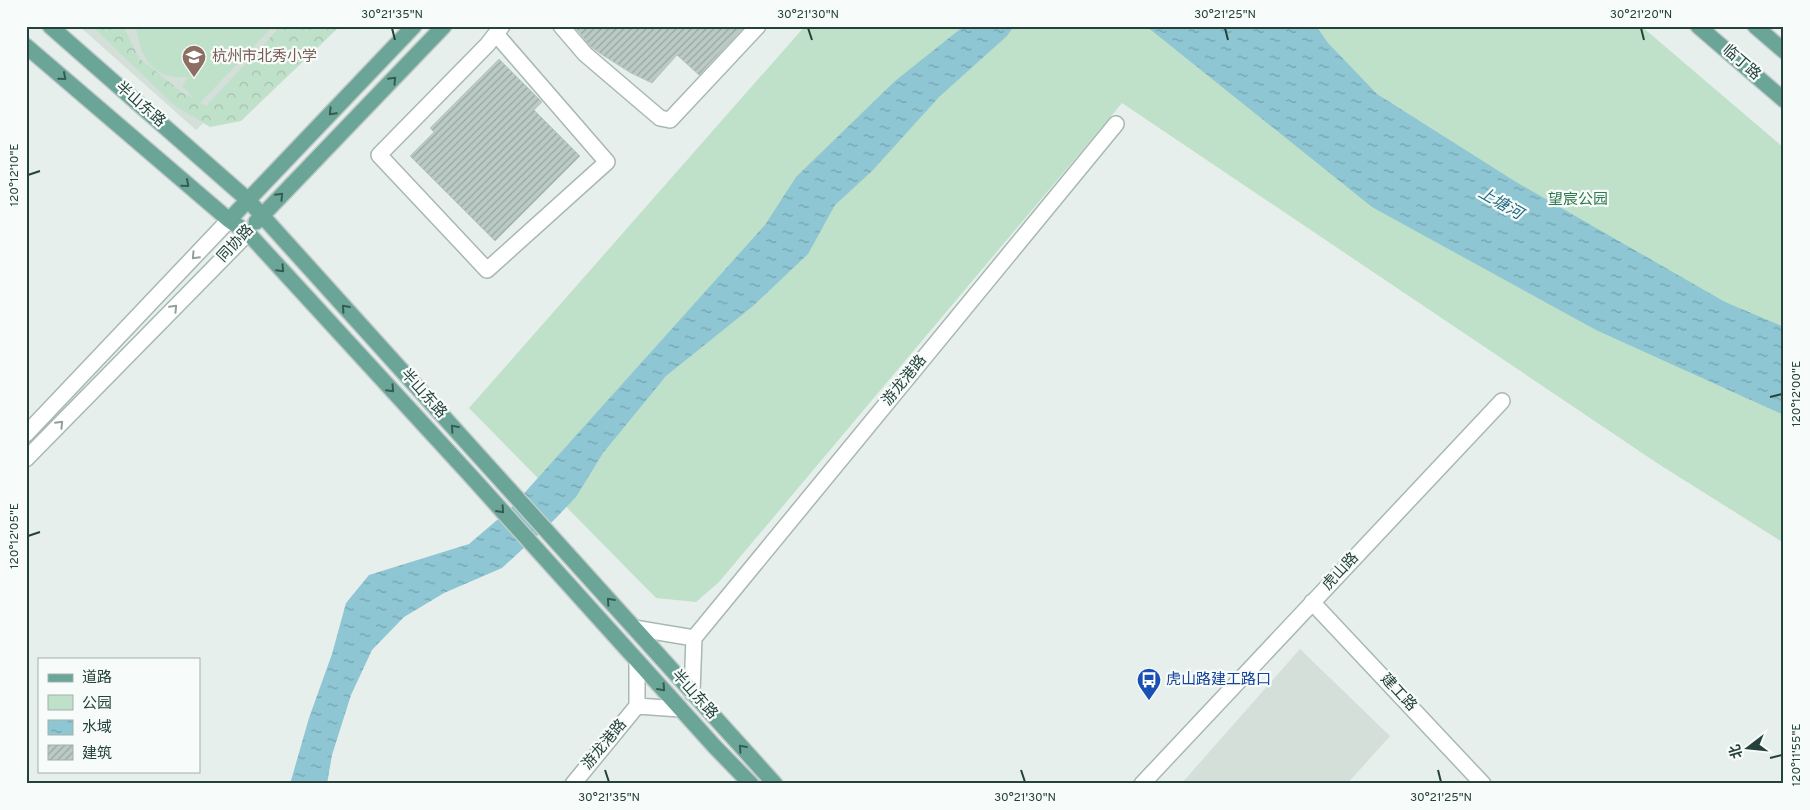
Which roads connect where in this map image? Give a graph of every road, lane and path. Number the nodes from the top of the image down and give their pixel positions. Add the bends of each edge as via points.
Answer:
1 (50, 26) edge
2 (414, 26) edge
3 (444, 26) edge
4 (560, 26) edge
5 (758, 26) edge
6 (1698, 26) edge
7 (1755, 26) edge
8 (499, 30) edge
9 (26, 46) edge
10 (1784, 51) edge
11 (1784, 100) edge
12 (1116, 124) dead end
13 (248, 200) junction
14 (261, 216) junction
15 (228, 220) junction
16 (248, 233) junction
17 (1502, 401) dead end
18 (26, 434) edge
19 (26, 459) edge
20 (1312, 602) junction
21 (634, 628) junction
22 (694, 638) junction
23 (637, 661) junction
24 (692, 693) junction
25 (638, 706) junction
26 (680, 709) junction
27 (573, 784) edge
28 (751, 784) edge
29 (775, 784) edge
30 (1142, 784) edge
31 (1483, 784) edge

1 - 13 main road, 半山东路
2 -> 13 main road, 同协路
14 -> 3 main road, 同协路
4 - 5 street via 600,67 660,118 670,120
6 - 11 main road, 临丁路
7 - 10 main road
8 - 8 street via 607,162 487,270 379,155
9 -> 15 main road, 半山东路
12 - 22 street, 游龙港路
13 - 14 main road, 半山东路
13 - 15 main road, 同协路
14 - 16 main road, 同协路
21 -> 14 main road, 半山东路
15 - 16 main road, 半山东路
15 -> 18 street, 同协路
19 -> 16 street, 同协路
16 -> 23 main road, 半山东路
17 - 20 street, 虎山路
20 - 30 street, 虎山路
20 - 31 street, 建工路
21 - 22 street
21 - 24 main road, 半山东路
22 - 24 street
23 - 25 street, 游龙港路
23 -> 26 main road, 半山东路
29 -> 24 main road, 半山东路
25 - 26 street, 游龙港路
25 - 27 street, 游龙港路
26 - 28 main road, 半山东路

